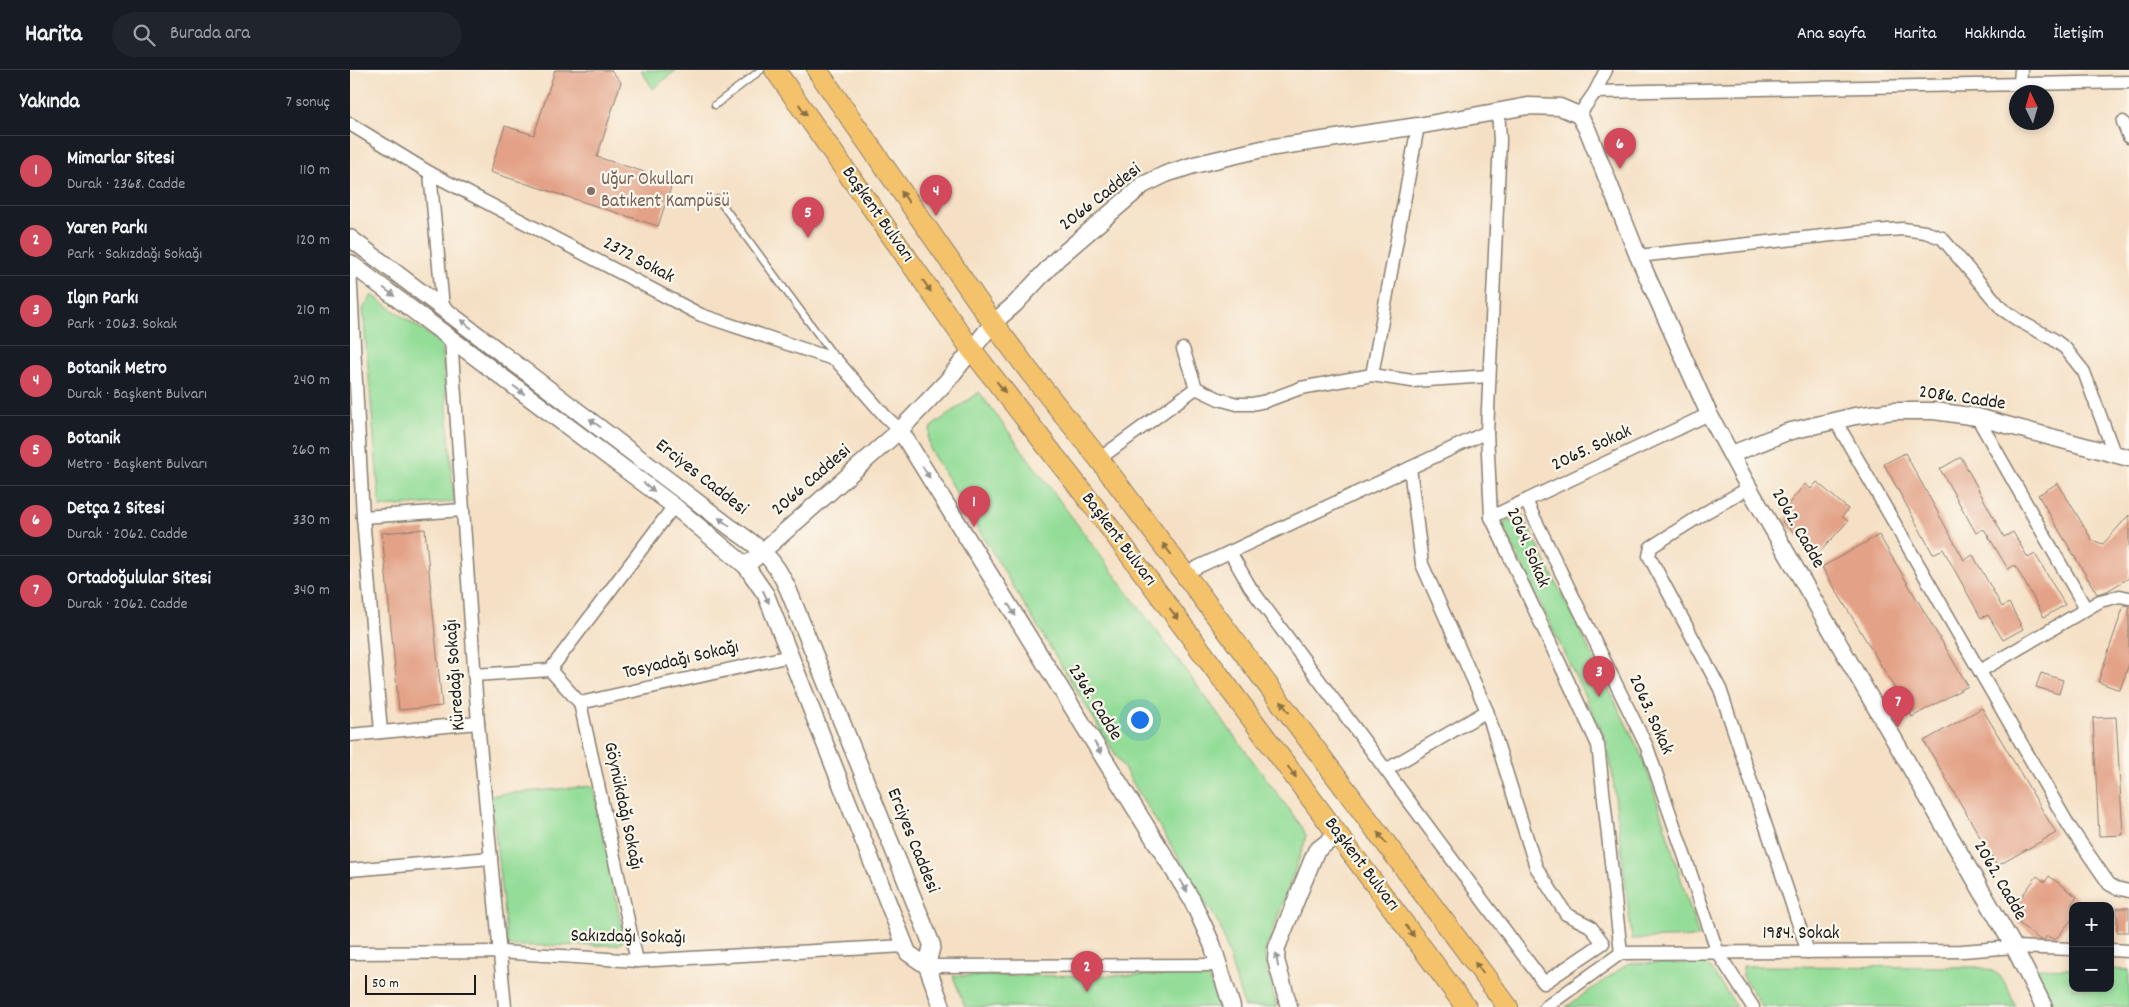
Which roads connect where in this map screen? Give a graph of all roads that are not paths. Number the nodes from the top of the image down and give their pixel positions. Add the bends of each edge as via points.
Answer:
1 (761, 70) edge
2 (775, 70) edge
3 (817, 70) edge
4 (1606, 70) edge
5 (2020, 76) edge
6 (2129, 82) edge
7 (1595, 92) junction
8 (715, 105) dead end
9 (1498, 110) junction
10 (1579, 115) junction
11 (2123, 122) dead end
12 (350, 124) edge
13 (1418, 126) junction
14 (2129, 137) edge
15 (430, 173) junction
16 (718, 199) dead end
17 (356, 242) edge
18 (1638, 256) junction
19 (350, 263) edge
20 (350, 268) edge
21 (443, 307) junction
22 (993, 323) junction
23 (451, 339) junction
24 (971, 349) junction
25 (1183, 349) dead end
26 (836, 360) junction
27 (1372, 375) junction
28 (1489, 376) junction
29 (1196, 388) junction
30 (1709, 414) junction
31 (1977, 417) junction
32 (1836, 420) junction
33 (900, 430) junction
34 (1487, 432) junction
35 (1732, 454) junction
36 (2121, 456) edge
37 (1100, 459) junction
38 (1410, 468) junction
39 (1749, 488) junction
40 (1526, 501) junction
41 (674, 506) junction
42 (463, 510) junction
43 (363, 517) junction
44 (1491, 518) junction
45 (763, 551) junction
46 (1230, 552) junction
47 (746, 566) junction
48 (1185, 574) junction
49 (2129, 598) edge
50 (2086, 609) junction
51 (790, 656) junction
52 (550, 670) junction
53 (1980, 672) junction
54 (474, 675) junction
55 (580, 703) junction
56 (1487, 711) junction
57 (478, 723) junction
58 (381, 732) junction
59 (350, 735) edge
60 (1386, 770) junction
61 (1338, 834) junction
62 (491, 858) junction
63 (350, 870) edge
64 (2129, 891) edge
65 (905, 946) junction
66 (2014, 947) junction
67 (2069, 949) edge
68 (2114, 950) edge
69 (2129, 951) edge
70 (500, 952) junction
71 (1808, 952) junction
72 (350, 953) edge
73 (1621, 953) junction
74 (1718, 953) junction
75 (637, 961) junction
76 (1220, 965) junction
77 (927, 966) junction
78 (505, 1007) edge
79 (942, 1007) edge
80 (1232, 1007) edge
81 (1289, 1007) edge
82 (1466, 1007) edge
83 (1508, 1007) edge
84 (1546, 1007) edge
85 (1753, 1007) edge
86 (2044, 1007) edge

1 - 8 lane
2 -> 24 main road, Başkent Bulvarı
22 -> 3 main road, Başkent Bulvarı
4 - 7 street
5 - 6 street
5 - 7 street
7 - 10 street
9 - 10 street, 2066 Caddesi via 1560,107
9 - 13 street, 2066 Caddesi
9 - 28 street, 2064. Sokak via 1500,140
10 - 18 street, 2062. Cadde
11 - 14 street
12 - 15 street, 2372 Sokak
13 - 22 street, 2066 Caddesi via 1262,149 1166,174 1143,185 1064,253
13 - 27 street
15 - 21 street
15 - 26 street, 2372 Sokak via 701,315
16 - 26 lane
17 - 19 street
17 - 21 street, Erciyes Caddesi
18 - 30 street, 2062. Cadde
18 - 36 street via 1903,229 1942,238 2002,309 2053,338 2076,361 2084,372
19 -> 23 street, Erciyes Caddesi
20 - 43 street
45 -> 21 street, Erciyes Caddesi
22 - 24 street, 2066 Caddesi
22 - 37 main road, Başkent Bulvarı
23 -> 41 street, Erciyes Caddesi
23 - 42 street, Küredağı Sokağı
24 - 33 street, 2066 Caddesi via 947,381
24 -> 61 main road, Başkent Bulvarı via 1095,508
25 - 29 street
26 - 33 street
27 - 28 street via 1412,381
27 - 29 street via 1301,388 1252,404 1219,399
28 - 34 street, 2064. Sokak
29 - 37 street
30 - 35 street, 2062. Cadde
30 - 40 street, 2065. Sokak
31 - 32 street, 2086. Cadde via 1934,411 1902,411
31 - 36 street, 2086. Cadde
31 - 50 street
32 - 35 street, 2086. Cadde via 1786,432
32 - 53 street
33 - 45 street, 2066 Caddesi
33 -> 76 street, 2368. Cadde via 1177,875 1202,920
34 - 38 street
34 - 44 street, 2064. Sokak
35 - 39 street, 2062. Cadde
48 -> 37 main road, Başkent Bulvarı
38 - 46 street
38 - 56 street via 1422,564
39 - 66 street, 2062. Cadde
39 - 71 street via 1651,547 1649,556 1720,689
40 - 44 street, 2065. Sokak
40 - 74 street, 2063. Sokak via 1646,747
41 - 47 street, Erciyes Caddesi
41 - 52 street
42 - 43 street
42 - 54 street, Küredağı Sokağı
43 - 58 street
44 - 73 street, 2064. Sokak via 1598,745
45 - 47 street, 2066 Caddesi
45 - 77 street, Erciyes Caddesi via 788,589 932,945
46 - 48 street
46 - 60 street via 1250,588
47 -> 51 street, Erciyes Caddesi via 766,596
83 -> 48 main road, Başkent Bulvarı
49 - 50 street via 2110,598
50 - 53 street
51 - 55 street, Tosyadağı Sokağı
51 - 65 street, Erciyes Caddesi
52 - 54 street
52 - 55 street, Göynükdağı Sokağı
53 - 64 street via 2070,826 2109,884
54 - 57 street, Küredağı Sokağı
55 - 75 street, Göynükdağı Sokağı
56 - 60 street
56 - 60 street via 1536,867 1566,914 1590,926 1603,943 1544,983
57 - 58 street
57 - 62 street, Küredağı Sokağı
58 - 59 street
81 -> 61 street via 1276,960 1277,948 1316,851
61 -> 82 main road, Başkent Bulvarı
62 - 63 street
62 - 70 street, Küredağı Sokağı
65 - 75 street, Sakızdağı Sokağı
65 - 77 street, Erciyes Caddesi via 908,953
66 - 67 street, 1984. Sokak
66 - 71 street, 1984. Sokak via 1962,951
66 - 86 street, 2062. Cadde
68 - 69 street
70 - 72 street, Sakızdağı Sokağı
70 - 75 street, Sakızdağı Sokağı
70 - 78 street, Küredağı Sokağı
71 - 74 street, 1984. Sokak
73 - 74 street, 1984. Sokak
73 - 84 street
74 - 85 street, 2063. Sokak
76 - 77 street
76 - 80 street, 2368. Cadde
77 - 79 street, Erciyes Caddesi

